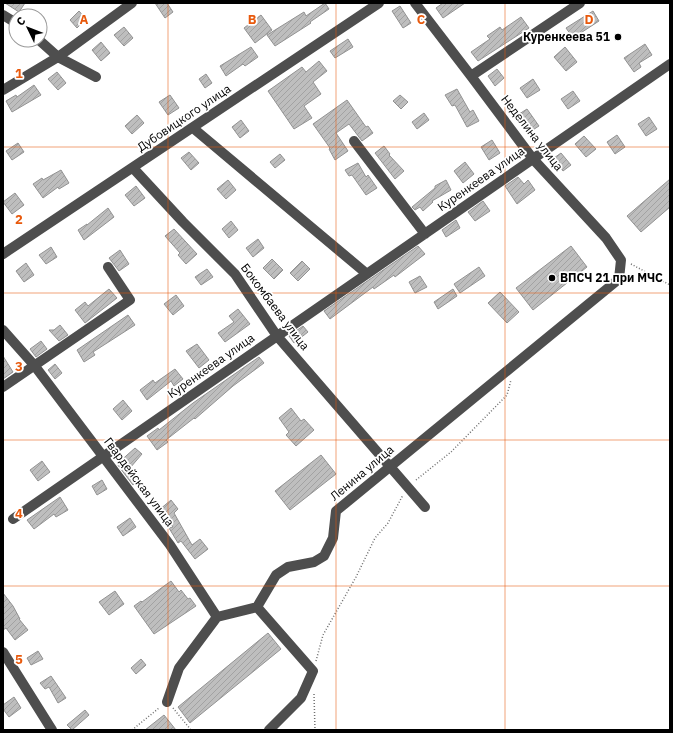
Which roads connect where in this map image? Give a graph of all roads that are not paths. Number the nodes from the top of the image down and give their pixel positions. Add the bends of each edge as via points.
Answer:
1 (132, 3) edge
2 (379, 3) edge
3 (415, 3) edge
4 (580, 3) edge
5 (48, 48) edge
6 (58, 57) junction
7 (670, 64) edge
8 (472, 76) junction
9 (96, 77) dead end
10 (3, 90) edge
11 (193, 128) junction
12 (354, 141) dead end
13 (533, 159) junction
14 (133, 168) junction
15 (425, 234) junction
16 (3, 254) edge
17 (108, 267) dead end
18 (367, 274) junction
19 (619, 279) joint
20 (3, 330) edge
21 (277, 336) junction
22 (34, 365) junction
23 (3, 387) edge
24 (103, 457) junction
25 (390, 466) junction
26 (425, 506) dead end
27 (13, 519) dead end
28 (257, 606) junction
29 (217, 617) junction
30 (3, 652) edge
31 (167, 702) road end
32 (52, 730) edge
33 (269, 730) edge

1 - 6 street
2 - 11 street, Дубовицкого улица
3 - 8 street, Неделина улица
4 - 8 street
5 - 6 street
6 - 9 street
6 - 10 street
7 - 13 street, Куренкеева улица
8 - 13 street, Неделина улица
11 - 14 street, Дубовицкого улица
11 - 18 street
12 - 15 street
13 - 15 street, Куренкеева улица
13 - 19 street, Неделина улица via 606,238 621,260
14 - 16 street, Дубовицкого улица
14 - 21 street, Бокомбаева улица via 235,274
15 - 18 street, Куренкеева улица
17 - 22 street via 130,300
18 - 21 street, Куренкеева улица
19 - 25 street, Ленина улица
20 - 22 street, Гвардейская улица
21 - 24 street, Куренкеева улица
21 - 25 street, Бокомбаева улица
22 - 23 street
22 - 24 street, Гвардейская улица
24 - 27 street, Куренкеева улица
24 - 29 street, Гвардейская улица via 170,545
25 - 26 street, Бокомбаева улица
25 - 28 street, Ленина улица via 336,511 333,538 324,556 314,562 288,567 276,574
28 - 29 street
28 - 33 street via 313,671 301,698
29 - 31 street via 179,668
30 - 32 street

